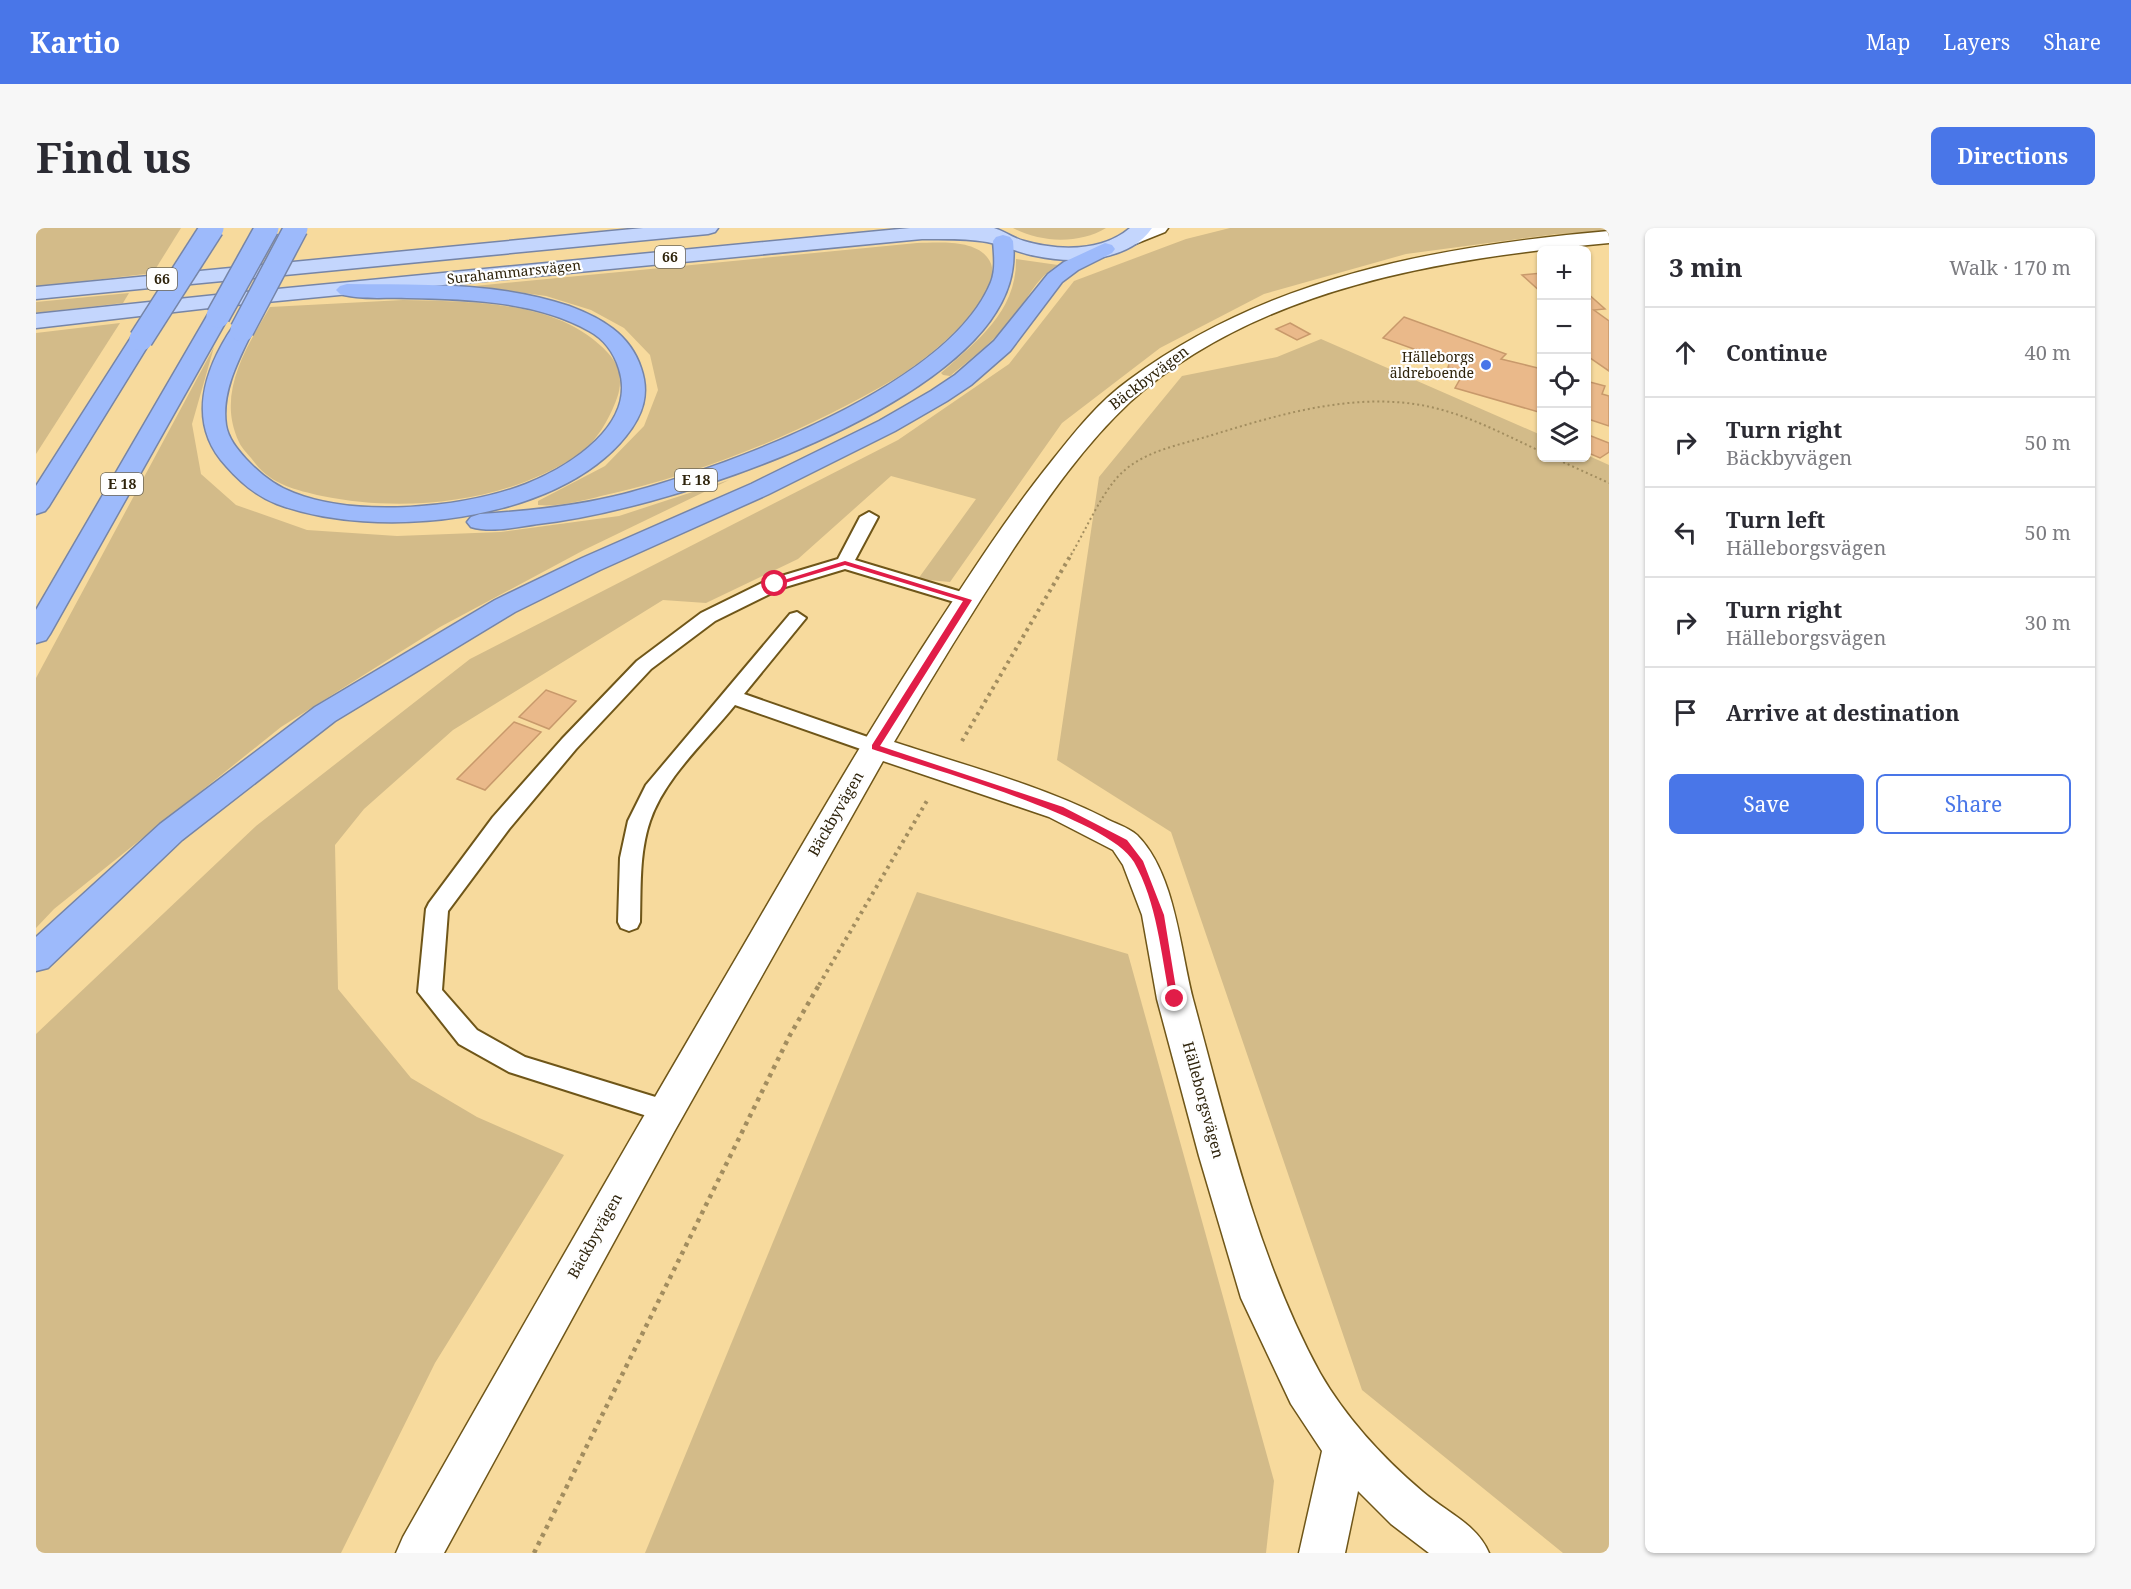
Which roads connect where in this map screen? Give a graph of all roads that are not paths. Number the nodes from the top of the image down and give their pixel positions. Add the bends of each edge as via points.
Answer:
1 (212, 228) edge
2 (267, 228) edge
3 (296, 228) edge
4 (708, 228) edge
5 (1158, 228) edge
6 (1135, 234) edge
7 (992, 236) edge
8 (1609, 237) edge
9 (1105, 249) junction
10 (348, 290) junction
11 (36, 293) edge
12 (36, 321) edge
13 (290, 500) junction
14 (36, 506) edge
15 (869, 517) dead end
16 (845, 563) junction
17 (968, 600) junction
18 (797, 618) dead end
19 (36, 634) edge
20 (731, 697) junction
21 (875, 747) junction
22 (629, 922) dead end
23 (36, 958) edge
24 (666, 1111) junction
25 (1345, 1447) junction
26 (419, 1553) edge
27 (1322, 1553) edge
28 (1466, 1553) edge

1 - 14 highway, bridge
2 - 19 highway, E 18, bridge
3 - 13 highway, E 18, bridge via 242,330 217,389 214,425 220,441 245,475
4 - 11 main road, Surahammarsvägen / 66
5 - 6 street
6 - 9 main road, 66
7 - 9 main road, 66 via 1027,249 1057,253
7 - 10 main road, Surahammarsvägen / 66 via 922,233
7 - 13 highway, E 18 via 1004,271 991,302 975,326 930,368 844,418 715,474 611,504 499,521 369,523 336,519
8 - 17 street, Bäckbyvägen via 1531,243 1420,260 1312,291 1253,313 1193,345 1110,406 1017,524
9 - 23 highway, E 18 via 1055,278 1002,346 939,396 750,494 505,606 325,714 171,832
10 - 12 main road, Surahammarsvägen / 66
10 - 13 highway, E 18 via 493,297 562,310 603,329 619,343 634,370 635,393 622,425 604,448 558,478 525,493 458,511 417,515 355,513
15 - 16 lane
16 - 17 lane
16 - 24 lane via 775,584 708,617 644,665 501,823 437,909 430,992 468,1037 518,1065
17 - 21 street, Bäckbyvägen
18 - 20 lane
20 - 21 lane
20 - 22 lane via 657,785 639,821 631,858
21 - 24 street, Bäckbyvägen
21 - 25 street, Hälleborgsvägen via 1060,809 1124,842 1138,861 1159,915 1178,1010 1262,1298 1306,1389
24 - 26 street, Bäckbyvägen
25 - 27 street
25 - 28 street, Hälleborgsvägen via 1407,1508

